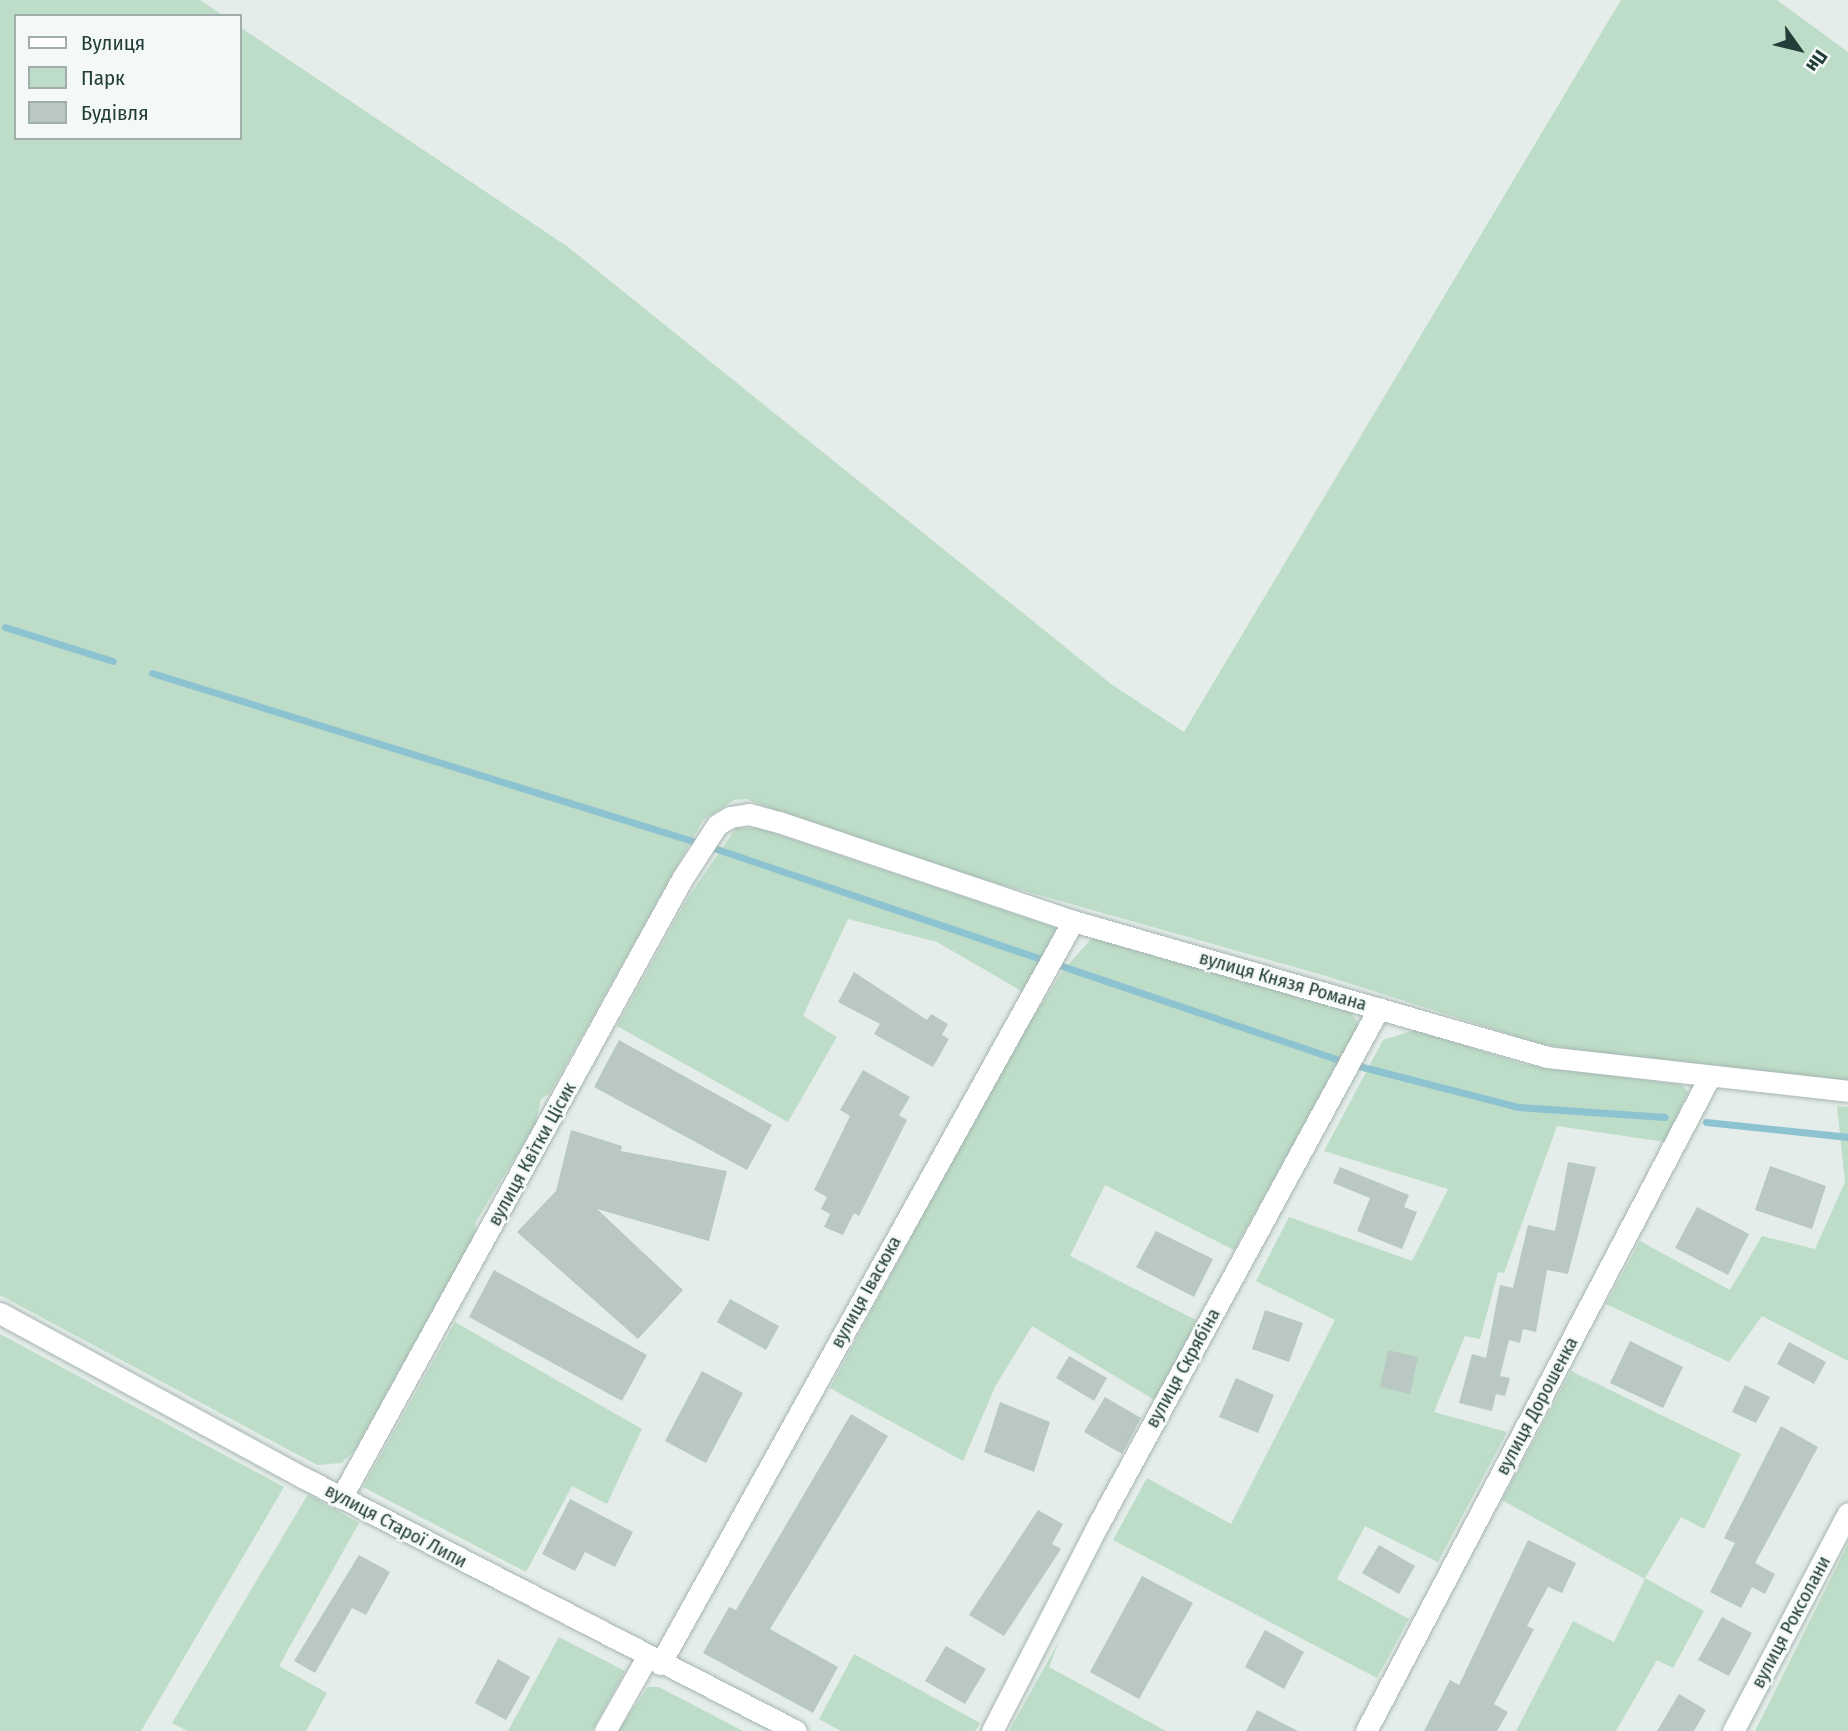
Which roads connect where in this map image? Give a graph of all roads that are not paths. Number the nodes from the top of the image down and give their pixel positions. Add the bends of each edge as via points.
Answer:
1 (730, 817) joint
2 (1073, 920) junction
3 (1379, 1008) junction
4 (1708, 1080) junction
5 (1848, 1091) edge
6 (0, 1313) edge
7 (341, 1497) junction
8 (1848, 1513) edge
9 (654, 1660) junction
10 (606, 1731) edge
11 (796, 1731) edge
12 (992, 1731) edge
13 (1366, 1731) edge
14 (1733, 1731) edge

1 - 2 street, вулиця Князя Романа via 750,814 779,821
1 - 7 street, вулиця Квітки Цісик via 709,835 682,879
2 - 3 street, вулиця Князя Романа
2 - 9 street, вулиця Івасюка
3 - 4 street, вулиця Князя Романа via 1547,1057
3 - 12 street, вулиця Скрябіна via 1099,1523
4 - 5 street, вулиця Князя Романа
4 - 13 street, вулиця Дорошенка
6 - 7 street, вулиця Старої Липи
7 - 9 street, вулиця Старої Липи
8 - 14 street, вулиця Роксолани
9 - 10 street, вулиця Івасюка
9 - 11 street, вулиця Старої Липи

